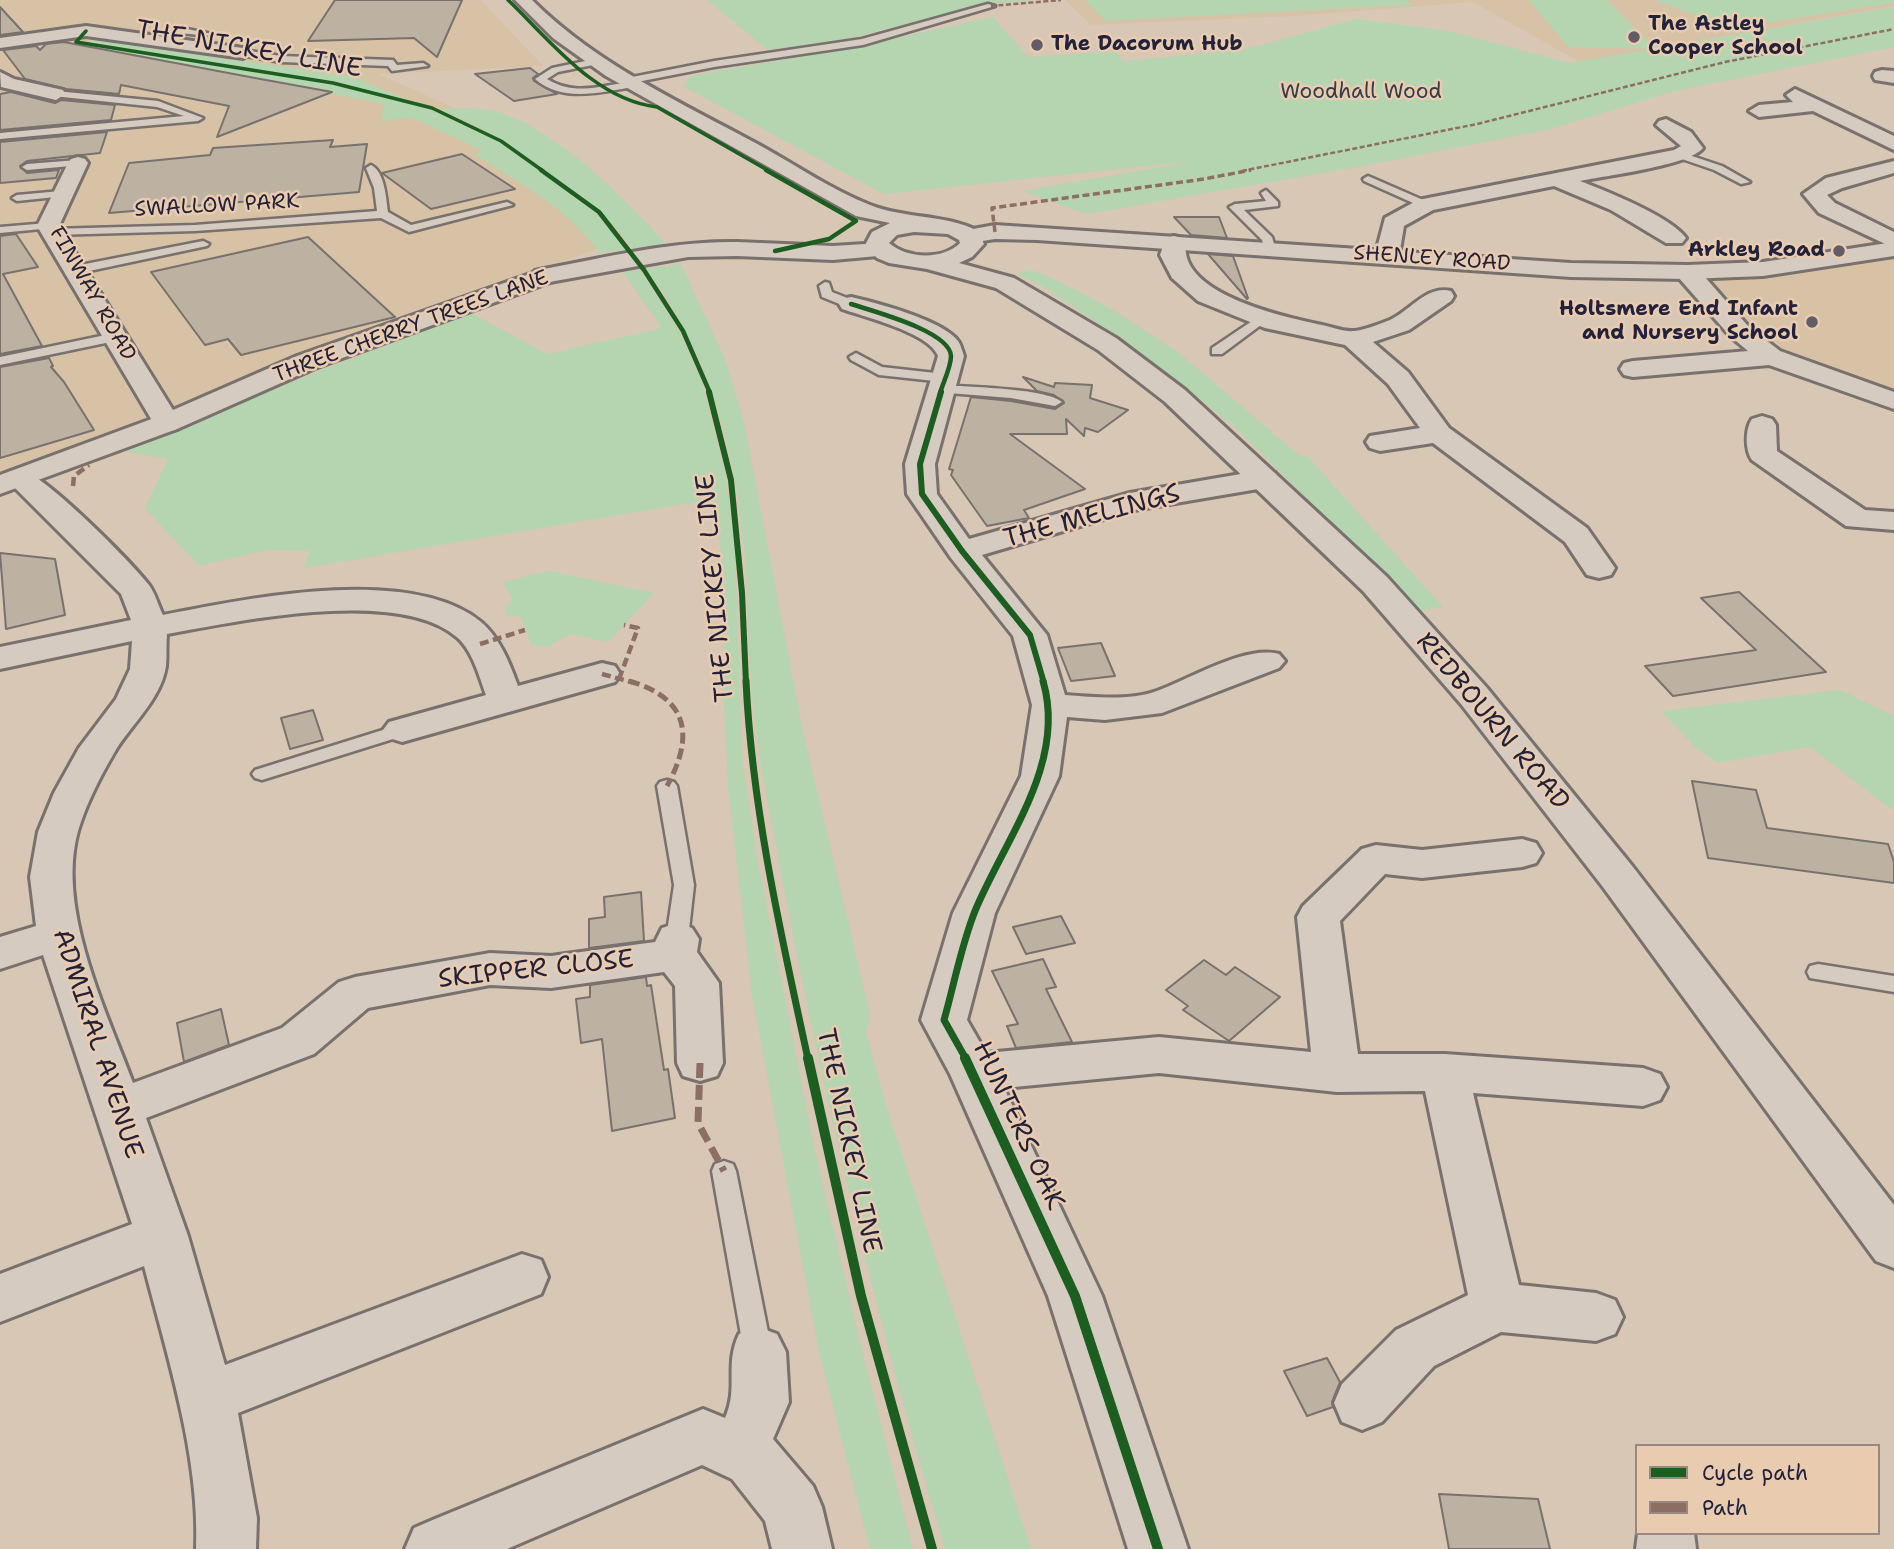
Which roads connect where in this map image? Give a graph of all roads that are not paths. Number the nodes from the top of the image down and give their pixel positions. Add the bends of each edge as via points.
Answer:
1 (523, 0) edge
2 (991, 6) dead end
3 (208, 34) dead end
4 (158, 41) junction
5 (0, 43) edge
6 (244, 49) joint
7 (595, 62) junction
8 (423, 66) dead end
9 (0, 78) edge
10 (631, 83) junction
11 (56, 94) joint
12 (1795, 95) dead end
13 (1816, 105) junction
14 (1759, 111) dead end
15 (1666, 125) dead end
16 (0, 136) edge
17 (1894, 144) edge
18 (1680, 155) junction
19 (78, 163) joint
20 (27, 167) dead end
21 (1894, 167) edge
22 (371, 168) dead end
23 (1368, 179) dead end
24 (1559, 181) junction
25 (1745, 182) dead end
26 (1266, 193) dead end
27 (61, 194) junction
28 (17, 198) dead end
29 (507, 205) dead end
30 (1426, 205) junction
31 (864, 211) junction
32 (383, 214) junction
33 (928, 224) junction
34 (50, 229) junction
35 (0, 230) edge
36 (1674, 239) dead end
37 (1894, 240) edge
38 (970, 242) junction
39 (1174, 243) junction
40 (203, 244) dead end
41 (881, 244) junction
42 (1269, 247) junction
43 (1894, 249) edge
44 (1387, 256) junction
45 (923, 261) junction
46 (75, 270) junction
47 (1687, 272) junction
48 (1005, 283) junction
49 (1442, 296) dead end
50 (860, 302) dead end
51 (1261, 319) junction
52 (115, 337) junction
53 (1354, 339) junction
54 (1217, 351) dead end
55 (856, 357) dead end
56 (1771, 357) junction
57 (0, 360) edge
58 (1633, 369) dead end
59 (943, 384) junction
60 (1894, 401) edge
61 (1055, 402) dead end
62 (167, 423) junction
63 (1762, 425) dead end
64 (1439, 434) junction
65 (1380, 443) dead end
66 (1264, 478) junction
67 (10, 482) edge
68 (1894, 521) edge
69 (962, 551) junction
70 (1599, 568) dead end
71 (150, 625) junction
72 (0, 658) edge
73 (1267, 661) dead end
74 (602, 674) dead end
75 (506, 701) junction
76 (1050, 705) junction
77 (402, 730) joint
78 (262, 775) dead end
79 (667, 786) dead end
80 (1522, 853) dead end
81 (58, 935) junction
82 (676, 947) junction
83 (0, 953) edge
84 (1818, 972) dead end
85 (1894, 984) edge
86 (701, 1063) dead end
87 (1445, 1072) junction
88 (973, 1073) junction
89 (1337, 1073) junction
90 (1643, 1087) dead end
91 (117, 1110) junction
92 (724, 1171) dead end
93 (162, 1236) junction
94 (1894, 1245) edge
95 (522, 1276) dead end
96 (0, 1298) edge
97 (1497, 1307) junction
98 (1597, 1317) dead end
99 (758, 1352) joint
100 (207, 1398) junction
101 (1362, 1403) dead end
102 (721, 1445) junction
103 (226, 1549) edge
104 (435, 1549) edge
105 (802, 1549) edge
106 (1158, 1549) edge

1 - 7 street
2 - 10 lane via 863,41 714,64
3 - 4 lane via 182,32
4 - 5 street via 86,31
4 - 6 street
6 - 8 lane via 281,59 393,63 392,68
7 - 10 street
7 - 10 lane via 555,70 540,79 560,91
9 - 11 street
10 - 31 street
11 - 16 lane via 158,104 198,118
12 - 13 street
13 - 14 street
13 - 17 street
15 - 18 street via 1693,148
18 - 24 street
18 - 25 lane
19 - 20 lane
19 - 27 street, FINWAY ROAD
21 - 37 street via 1834,183 1814,194 1827,208
22 - 32 lane
23 - 30 lane
24 - 30 street
24 - 36 street via 1593,192
26 - 42 lane via 1274,204 1235,207 1268,239
27 - 28 lane
27 - 34 street, FINWAY ROAD
29 - 32 lane, SWALLOW PARK via 409,229
30 - 44 street via 1393,223
31 - 33 street
31 - 41 street
32 - 34 lane, SWALLOW PARK via 195,228
33 - 38 street via 953,227
33 - 41 street via 901,227
34 - 35 lane, SWALLOW PARK
34 - 46 street, FINWAY ROAD
38 - 39 street, SHENLEY ROAD via 995,232
38 - 45 street via 952,258
38 - 48 street, REDBOURN ROAD
39 - 42 street, SHENLEY ROAD
39 - 51 street via 1172,254 1181,273 1207,296
40 - 46 lane
41 - 45 street, REDBOURN ROAD via 898,258
41 - 62 street, THREE CHERRY TREES LANE via 821,255 756,249 688,250 544,276 306,362
42 - 44 street, SHENLEY ROAD
43 - 47 street, SHENLEY ROAD via 1763,269
44 - 47 street, SHENLEY ROAD via 1571,270
45 - 48 street, REDBOURN ROAD
46 - 52 street, FINWAY ROAD
47 - 56 street via 1739,331
48 - 66 street, REDBOURN ROAD via 1107,344 1175,396
49 - 53 street via 1399,325
50 - 59 street, HUNTERS OAK via 947,344 951,356
51 - 53 street
51 - 54 lane
52 - 57 lane
52 - 62 street, FINWAY ROAD
53 - 64 street via 1398,378
55 - 59 lane via 879,371
56 - 58 street
56 - 60 street
59 - 61 lane
59 - 69 street, HUNTERS OAK via 920,464 922,494
62 - 67 street, THREE CHERRY TREES LANE
63 - 68 street via 1762,454 1857,519
64 - 65 street
64 - 70 street via 1576,535
66 - 69 street, THE MELINGS via 1130,502
66 - 94 street, REDBOURN ROAD via 1376,584 1474,696 1618,877
67 - 71 street, ADMIRAL AVENUE via 48,501 136,591
69 - 76 street, HUNTERS OAK via 1030,635
71 - 72 street
71 - 75 street via 316,602 400,602 432,610 472,633
71 - 81 street, ADMIRAL AVENUE via 148,669 133,701 98,748 58,832 51,877
73 - 76 street via 1163,702 1105,709
74 - 75 street
75 - 77 street
76 - 88 street, HUNTERS OAK via 1040,776 974,913 944,1020
77 - 78 lane
79 - 82 lane via 684,885
80 - 89 street via 1422,864 1376,859 1318,917
81 - 83 street
81 - 91 street, ADMIRAL AVENUE
82 - 86 street via 697,983
82 - 91 street, SKIPPER CLOSE via 551,972 490,969 355,994 298,1041
84 - 85 lane
87 - 89 street
87 - 90 street
87 - 97 street
88 - 89 street via 1159,1055
88 - 106 street, HUNTERS OAK via 1075,1296
91 - 93 street, ADMIRAL AVENUE
92 - 99 lane
93 - 96 street
93 - 100 street, ADMIRAL AVENUE
95 - 100 street
97 - 98 street
97 - 101 street via 1415,1348
99 - 102 street via 761,1402
100 - 103 street, ADMIRAL AVENUE via 227,1518
102 - 104 street
102 - 105 street via 753,1459 792,1507

